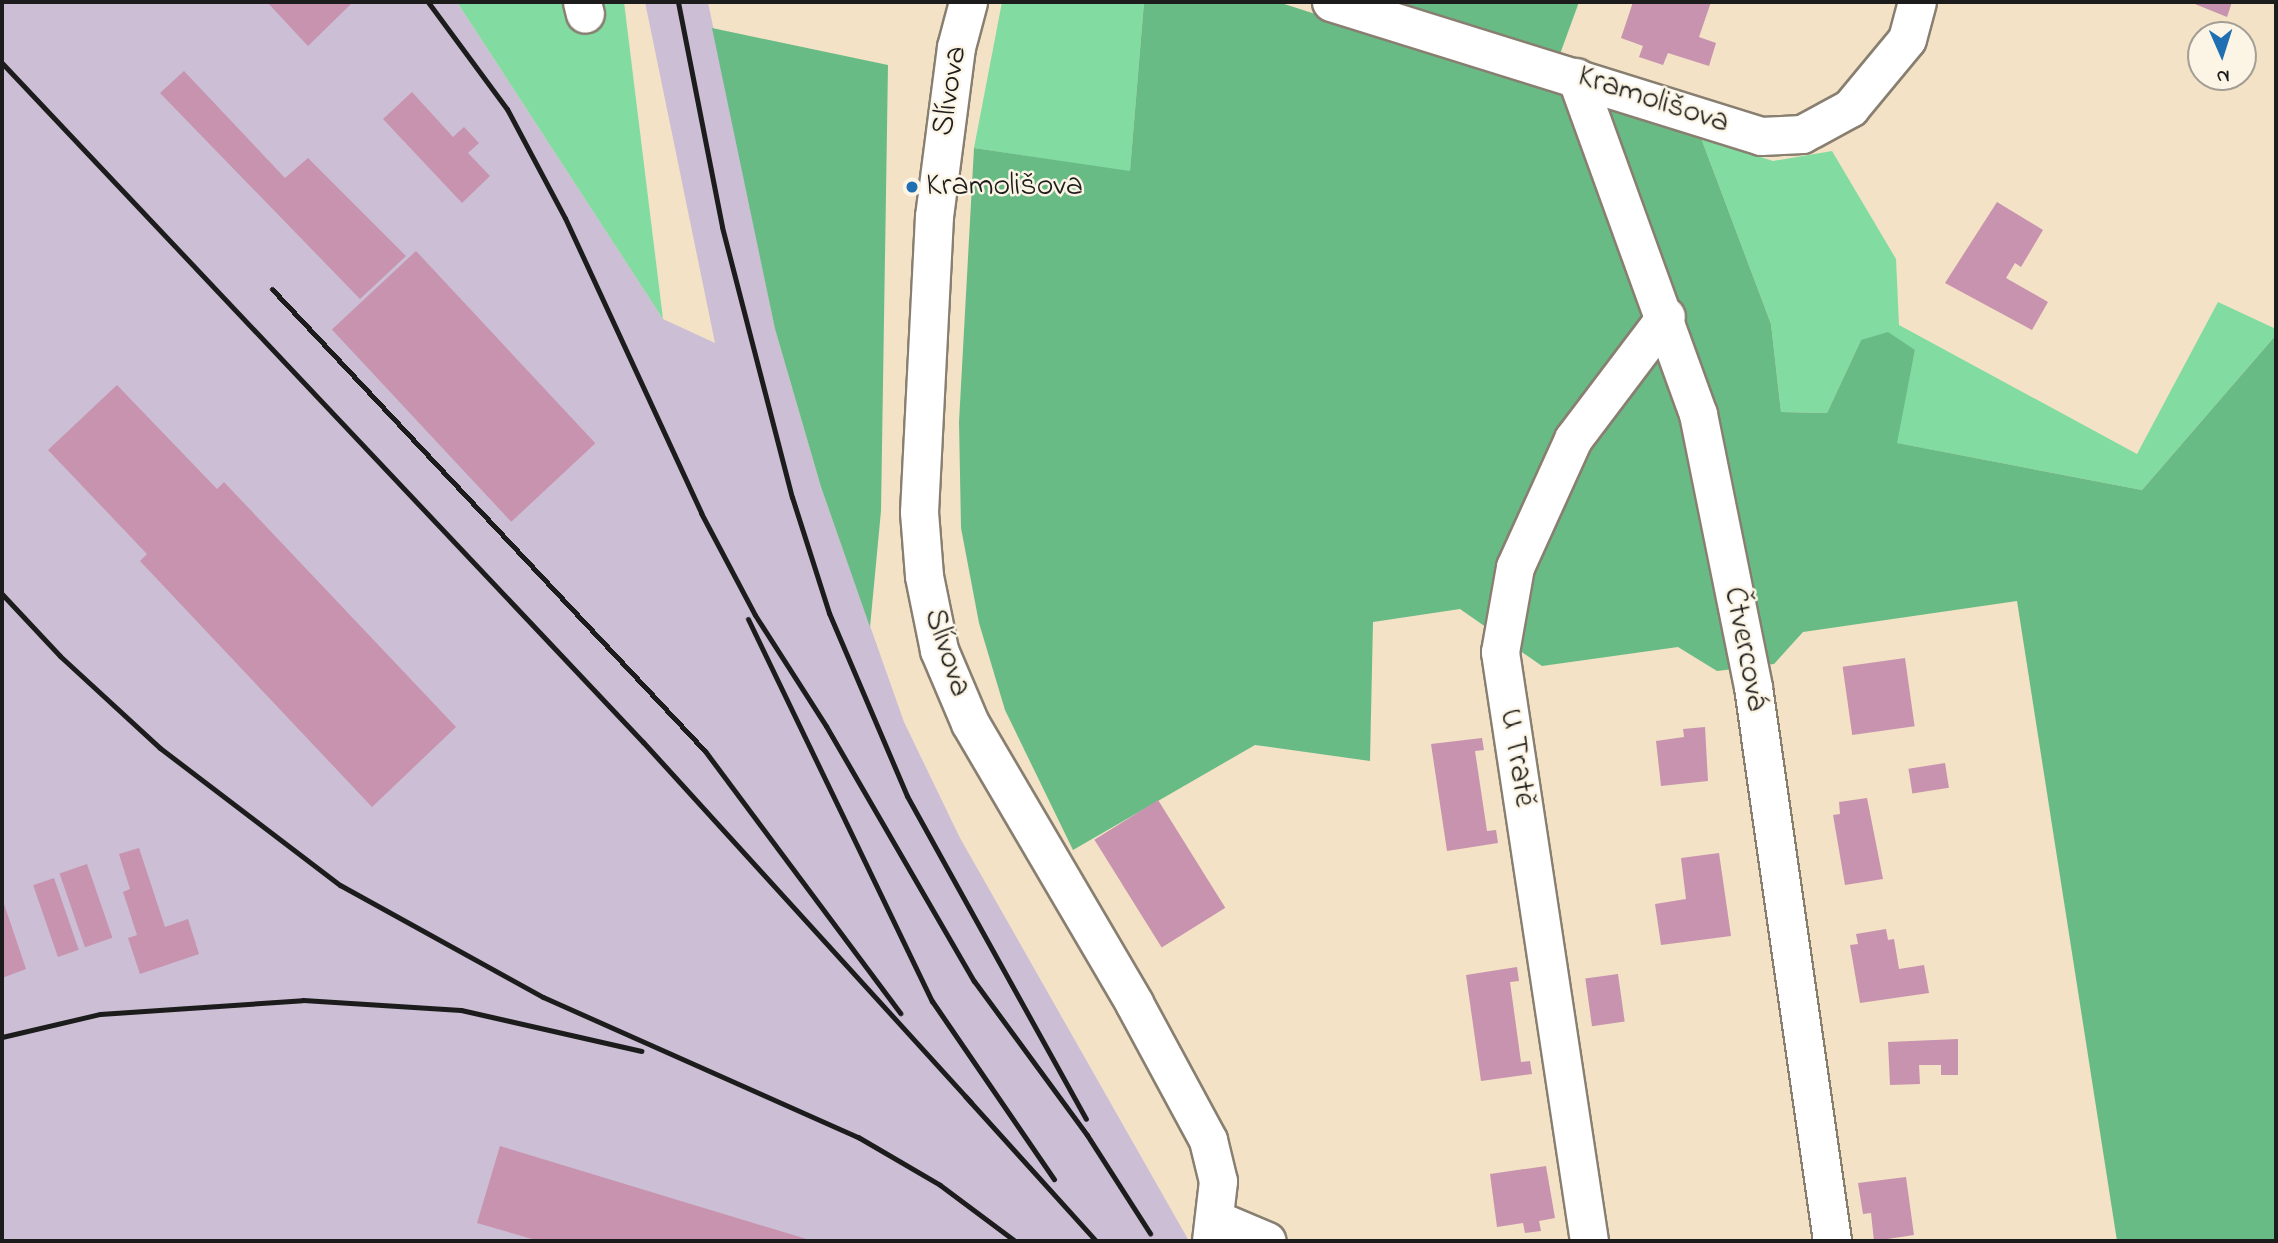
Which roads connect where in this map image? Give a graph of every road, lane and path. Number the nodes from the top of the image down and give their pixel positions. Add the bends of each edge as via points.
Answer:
1 (968, 2) edge
2 (1331, 2) edge
3 (1917, 2) edge
4 (1576, 77) junction
5 (1666, 316) junction
6 (1213, 1230) edge
7 (1267, 1241) edge
8 (1589, 1241) edge
9 (1832, 1241) edge

1 - 6 street, Slívova via 956,47 936,189 919,512 924,576 939,650 970,723 1134,1003 1208,1140 1218,1181
2 - 4 street, Kramolišova
3 - 4 street, Kramolišova via 1907,39 1850,108 1802,134 1761,136
4 - 5 street, Čtvercová
5 - 8 street, U Tratě via 1573,439 1515,567 1500,652
5 - 9 street, Čtvercová via 1698,414 1753,687
6 - 7 street

